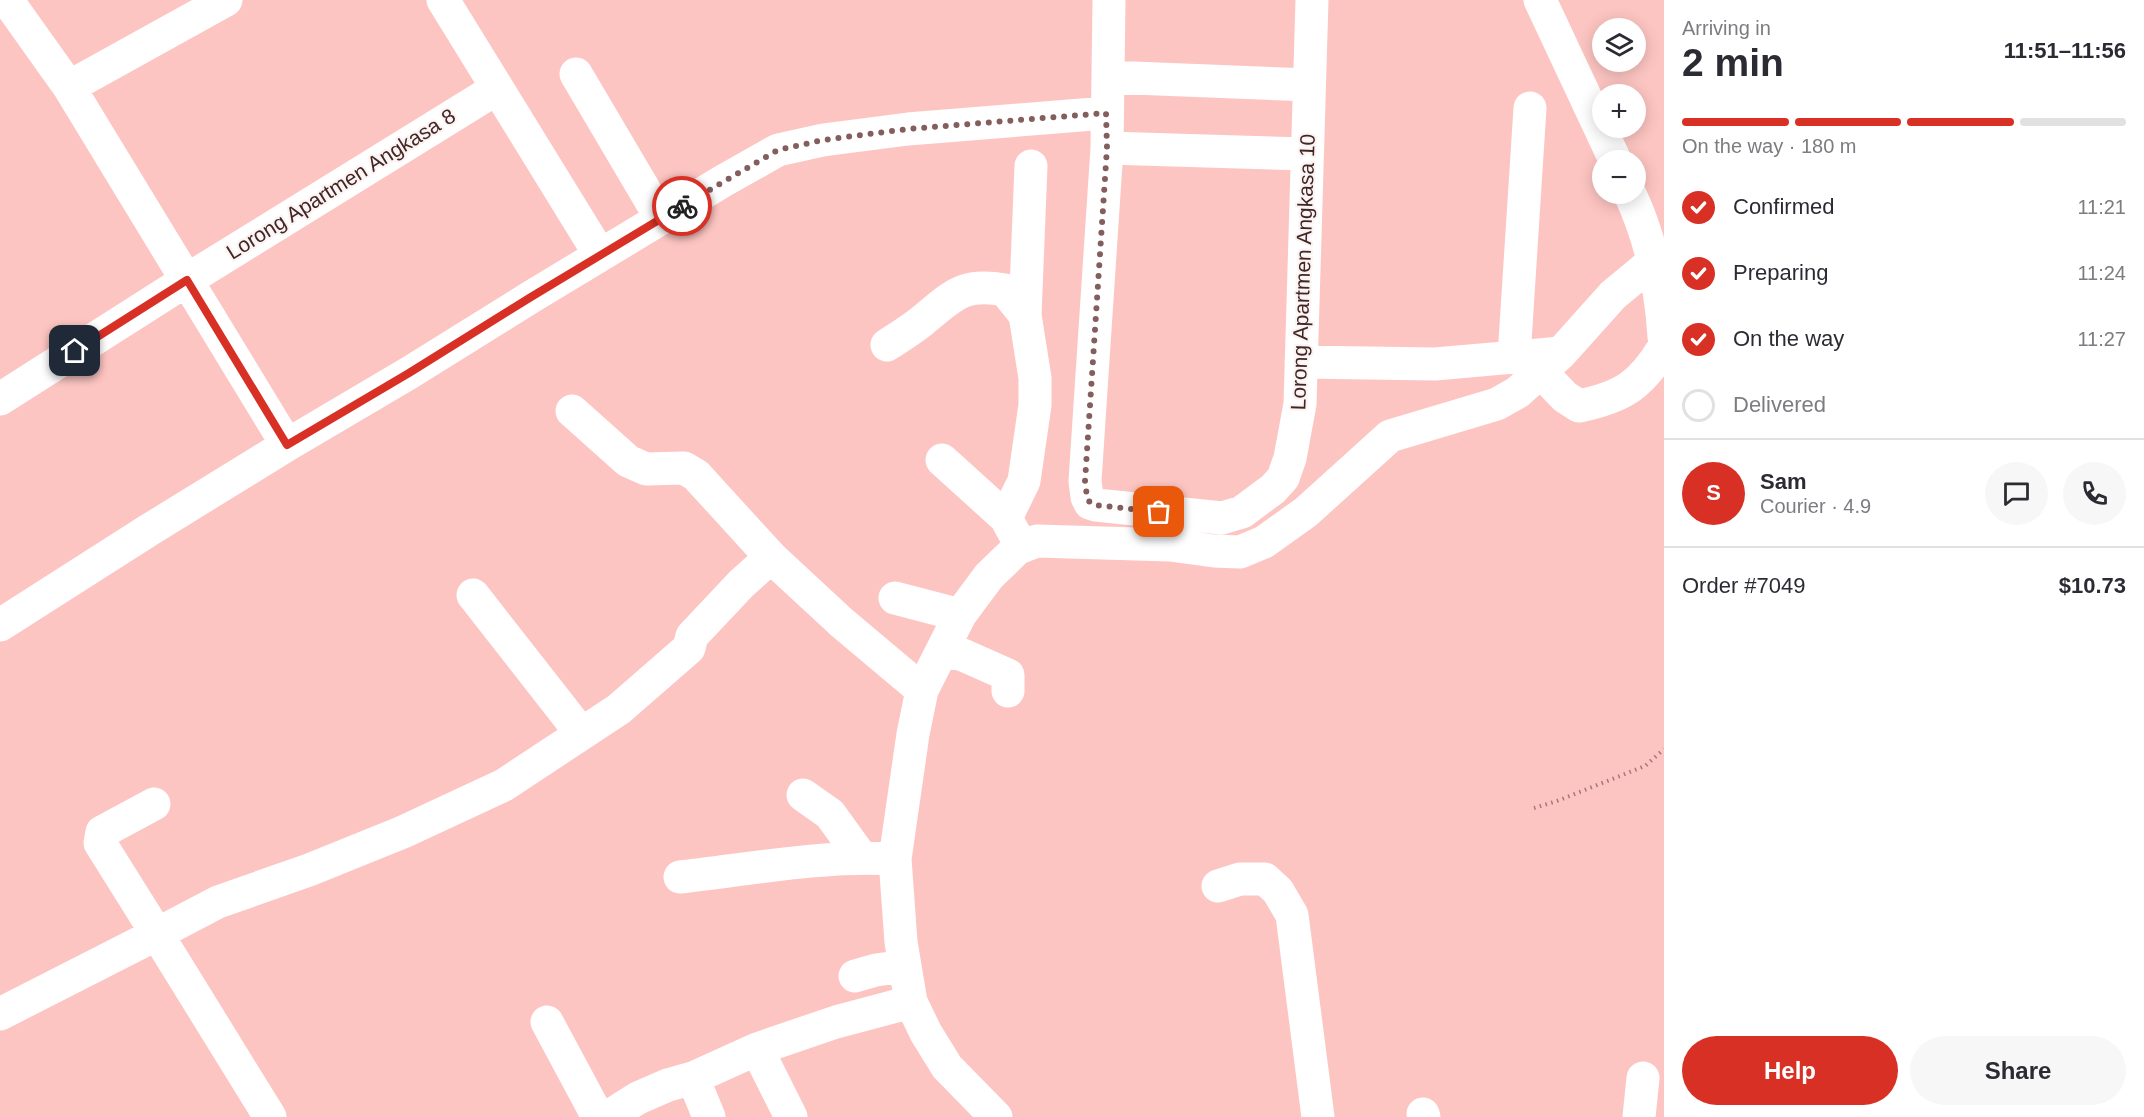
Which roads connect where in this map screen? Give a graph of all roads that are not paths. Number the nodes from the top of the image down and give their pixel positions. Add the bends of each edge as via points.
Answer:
1 (7, 0) edge
2 (226, 0) edge
3 (443, 0) edge
4 (1109, 0) edge
5 (1312, 0) edge
6 (1540, 0) edge
7 (576, 74) dead end
8 (1108, 77) junction
9 (1310, 85) junction
10 (69, 87) junction
11 (496, 89) junction
12 (1530, 108) dead end
13 (1106, 113) junction
14 (1107, 148) junction
15 (1610, 150) edge
16 (1307, 154) junction
17 (1030, 166) dead end
18 (1635, 204) edge
19 (662, 218) junction
20 (600, 255) junction
21 (1659, 258) edge
22 (187, 280) junction
23 (1025, 315) junction
24 (886, 345) dead end
25 (1661, 357) edge
26 (1539, 360) junction
27 (1301, 362) junction
28 (0, 399) edge
29 (572, 411) dead end
30 (287, 445) junction
31 (942, 460) dead end
32 (1006, 518) junction
33 (1024, 546) junction
34 (771, 557) junction
35 (473, 595) dead end
36 (895, 598) dead end
37 (960, 615) junction
38 (0, 625) edge
39 (944, 650) junction
40 (922, 690) junction
41 (1008, 691) dead end
42 (581, 733) junction
43 (803, 795) dead end
44 (154, 804) dead end
45 (861, 857) junction
46 (895, 859) junction
47 (680, 877) dead end
48 (1218, 886) dead end
49 (157, 934) junction
50 (905, 966) junction
51 (855, 976) dead end
52 (911, 1002) junction
53 (0, 1014) edge
54 (547, 1022) dead end
55 (757, 1049) junction
56 (693, 1078) junction
57 (1643, 1078) dead end
58 (270, 1117) edge
59 (598, 1117) edge
60 (608, 1117) edge
61 (709, 1117) edge
62 (791, 1117) edge
63 (996, 1117) edge
64 (1318, 1117) edge
65 (1639, 1117) edge

1 - 10 street
2 - 10 street
3 - 11 street
4 - 8 street, Lorong Apartmen Angkasa 10
5 - 9 street, Lorong Apartmen Angkasa 10
6 - 15 street
7 - 19 street
8 - 9 street
8 - 13 street, Lorong Apartmen Angkasa 10
9 - 16 street, Lorong Apartmen Angkasa 10
10 - 22 street
11 - 20 street
11 - 22 street, Lorong Apartmen Angkasa 8
12 - 26 street
13 - 14 street, Lorong Apartmen Angkasa 10
13 - 19 street via 908,129 778,150
14 - 16 street
14 - 27 street, Lorong Apartmen Angkasa 10 via 1085,481 1090,503 1222,518 1242,512 1273,489 1290,458 1300,404
16 - 27 street, Lorong Apartmen Angkasa 10
17 - 23 street
18 - 21 street
19 - 20 street
20 - 30 street
21 - 25 street
21 - 26 street
22 - 28 street, Lorong Apartmen Angkasa 8
22 - 30 street
23 - 24 street via 1005,290 985,286 942,302
23 - 32 street via 1035,405 1023,481
25 - 26 street via 1639,382 1620,394 1579,406 1565,398
26 - 27 street via 1435,364
26 - 33 street via 1518,392 1497,404 1390,436 1291,524 1240,552 1170,545 1037,541
29 - 34 street via 628,461 646,469 684,468 696,475
30 - 38 street
31 - 32 street
32 - 33 street
33 - 37 street via 1005,559
34 - 40 street
34 - 42 street via 692,636 689,648 619,709
35 - 42 street
36 - 37 street
37 - 39 street
39 - 40 street
39 - 41 street via 1008,675
40 - 46 street
42 - 49 street via 504,785 403,832 218,902
43 - 45 street via 830,814
44 - 49 street via 102,832 100,843
45 - 46 street
45 - 47 street
46 - 50 street
48 - 64 street via 1240,879 1264,879 1278,891 1292,915
49 - 53 street
49 - 58 street
50 - 51 street
50 - 52 street
52 - 55 street
52 - 63 street via 947,1067
54 - 59 street
55 - 56 street
55 - 62 street
56 - 60 street via 668,1084
56 - 61 street
57 - 65 street

